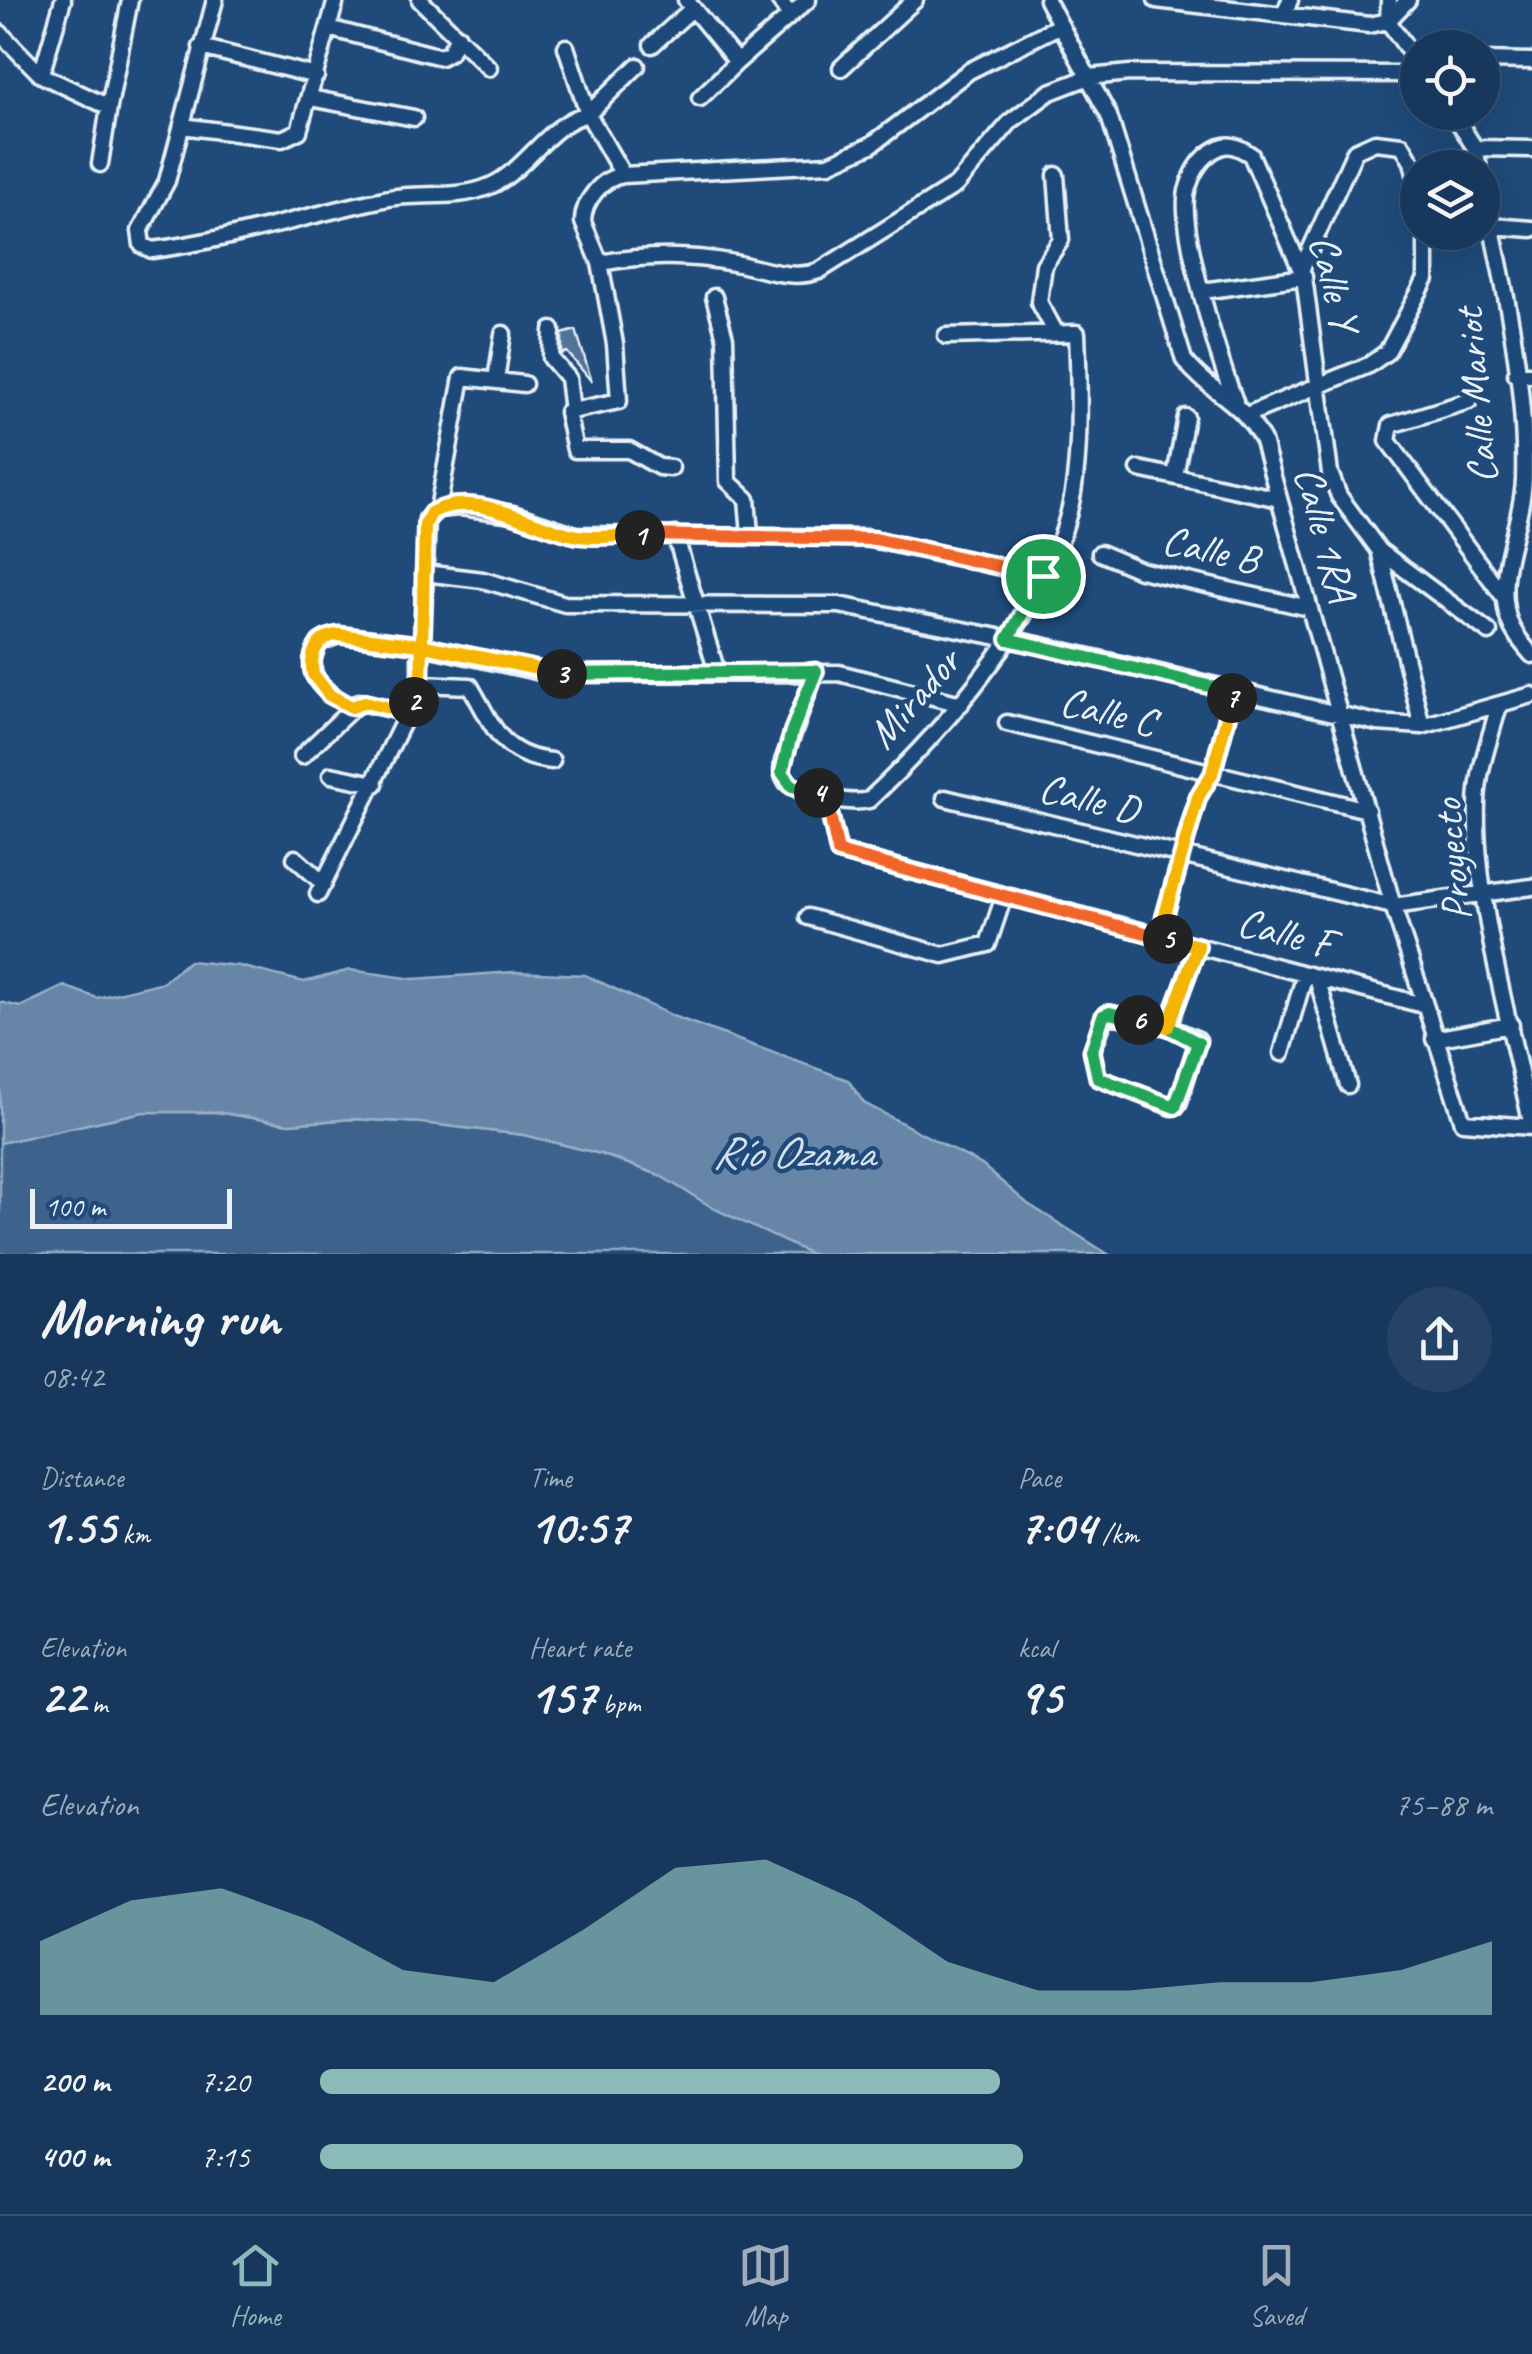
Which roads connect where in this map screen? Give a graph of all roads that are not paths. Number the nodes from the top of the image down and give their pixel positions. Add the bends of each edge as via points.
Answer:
1 (63, 0) edge
2 (130, 0) edge
3 (215, 0) edge
4 (336, 0) edge
5 (420, 0) edge
6 (778, 0) edge
7 (808, 0) edge
8 (915, 0) edge
9 (1047, 0) edge
10 (1156, 0) edge
11 (1389, 0) edge
12 (1408, 0) edge
13 (690, 4) edge
14 (1287, 7) edge
15 (790, 15) junction
16 (1388, 21) junction
17 (1059, 26) junction
18 (328, 28) junction
19 (0, 32) edge
20 (458, 36) junction
21 (1400, 38) edge
22 (652, 45) dead end
23 (202, 47) junction
24 (566, 47) dead end
25 (1500, 60) edge
26 (1532, 60) edge
27 (737, 62) junction
28 (637, 66) dead end
29 (489, 68) dead end
30 (841, 68) dead end
31 (1400, 74) edge
32 (41, 75) junction
33 (316, 76) junction
34 (1089, 77) junction
35 (310, 98) junction
36 (700, 98) dead end
37 (110, 107) junction
38 (588, 114) junction
39 (414, 118) dead end
40 (182, 126) junction
41 (1464, 130) edge
42 (1475, 148) joint
43 (1532, 149) edge
44 (1404, 150) edge
45 (100, 164) dead end
46 (623, 175) junction
47 (1056, 175) dead end
48 (1500, 226) edge
49 (1532, 228) edge
50 (1426, 250) edge
51 (1497, 250) edge
52 (600, 263) junction
53 (1303, 272) junction
54 (1202, 291) junction
55 (714, 297) dead end
56 (552, 330) dead end
57 (1056, 332) junction
58 (503, 334) dead end
59 (946, 336) dead end
60 (1524, 374) edge
61 (496, 380) junction
62 (1320, 383) junction
63 (524, 384) dead end
64 (1470, 401) dead end
65 (1236, 403) junction
66 (572, 411) junction
67 (1249, 414) junction
68 (1186, 417) dead end
69 (671, 468) dead end
70 (1139, 469) dead end
71 (1174, 476) junction
72 (1279, 499) junction
73 (438, 509) junction
74 (750, 534) junction
75 (674, 535) junction
76 (1379, 550) junction
77 (1100, 552) dead end
78 (424, 573) junction
79 (1043, 576) junction
80 (1505, 598) junction
81 (697, 602) junction
82 (1309, 608) junction
83 (1489, 632) dead end
84 (1008, 639) junction
85 (420, 644) junction
86 (1532, 655) edge
87 (816, 671) junction
88 (717, 672) junction
89 (421, 684) junction
90 (1234, 692) junction
91 (1532, 695) edge
92 (961, 704) junction
93 (1499, 706) junction
94 (352, 707) junction
95 (409, 713) junction
96 (1340, 716) junction
97 (1007, 723) dead end
98 (1422, 726) junction
99 (302, 756) dead end
100 (552, 760) dead end
101 (1212, 774) junction
102 (331, 775) dead end
103 (375, 784) junction
104 (826, 795) junction
105 (944, 798) dead end
106 (1367, 810) junction
107 (295, 858) dead end
108 (1182, 858) junction
109 (1532, 887) edge
110 (1485, 894) junction
111 (1004, 896) junction
112 (1393, 906) junction
113 (808, 917) dead end
114 (1159, 936) junction
115 (1198, 946) junction
116 (1312, 976) junction
117 (1423, 1005) junction
118 (1511, 1025) junction
119 (1168, 1027) junction
120 (1434, 1038) junction
121 (1282, 1053) dead end
122 (1348, 1085) dead end
123 (1532, 1127) edge

1 - 32 street
2 - 37 street
3 - 23 street
4 - 18 street
5 - 20 street
6 - 15 street
7 - 15 street
8 - 30 street
9 - 17 street, Calle 1RA
10 - 14 street
11 - 16 street
12 - 16 street
13 - 22 street
13 - 27 street
14 - 16 street via 1363,24
15 - 27 street
16 - 21 street
17 - 34 street, Calle 1RA
17 - 46 street via 970,71 871,145 829,164
18 - 20 street via 441,56
18 - 33 street
19 - 32 street
20 - 29 street
23 - 33 street
23 - 40 street
24 - 38 street
25 - 26 street
27 - 36 street
28 - 38 street
31 - 34 street
32 - 37 street
33 - 35 street
34 - 52 street via 1036,100 956,185 818,271 799,276 696,259
34 - 65 street, Calle 1RA via 1109,116 1184,360
35 - 39 street
35 - 40 street via 291,137
37 - 45 street
38 - 40 street via 488,187 384,198 232,238 152,250 142,246 140,232 168,181
38 - 46 street
41 - 42 street
42 - 43 street
44 - 53 street via 1375,142 1355,151
46 - 52 street via 612,177 584,210 585,234
47 - 57 street via 1061,240 1044,266 1039,302
48 - 49 street
50 - 62 street via 1426,280 1387,352
51 - 60 street, Calle Mariot
52 - 66 street via 619,401
53 - 54 street
53 - 54 street, Calle Y via 1251,155 1220,145 1200,161 1186,194
53 - 62 street, Calle Y
54 - 65 street, Calle Y
55 - 74 street via 726,338 728,481 747,499
56 - 66 street via 550,357 568,378
57 - 59 street
57 - 79 street, Mirador via 1078,334 1073,491
58 - 61 street
60 - 80 street, Calle Mariot via 1524,482
61 - 63 street
61 - 73 street via 462,377
62 - 67 street
62 - 76 street, Calle Y via 1334,484
64 - 80 street via 1391,425 1388,441
65 - 67 street, Calle 1RA
66 - 69 street via 566,414 576,450 629,450
67 - 72 street, Calle 1RA
68 - 71 street
70 - 71 street
71 - 72 street
72 - 82 street, Calle 1RA
73 - 75 street via 486,509 576,536
73 - 78 street via 425,525
74 - 75 street
74 - 79 street via 875,539
75 - 81 street
76 - 83 street
76 - 98 street, Calle Y
77 - 82 street, Calle B via 1140,570
78 - 81 street via 483,580 557,603
78 - 85 street
79 - 84 street, Mirador
80 - 86 street via 1514,632
81 - 84 street via 824,604
81 - 88 street
82 - 96 street, Calle 1RA
84 - 90 street
84 - 92 street, Mirador
85 - 88 street via 550,674
85 - 89 street
85 - 94 street via 338,635 320,642 311,666 317,682
87 - 88 street
87 - 92 street
87 - 104 street, Mirador via 783,777
89 - 95 street
89 - 100 street via 470,686 504,744 524,756
90 - 96 street
90 - 101 street
91 - 93 street
92 - 104 street, Mirador via 869,800
93 - 98 street
93 - 110 street, Proyecto via 1477,804
94 - 95 street via 365,702
94 - 99 street
95 - 103 street
96 - 98 street
96 - 106 street, Calle 1RA
97 - 101 street, Calle C
101 - 106 street, Calle C
101 - 108 street via 1198,797
102 - 103 street
103 - 107 street via 321,889
104 - 111 street, Calle F via 838,852
105 - 108 street, Calle D
106 - 112 street, Calle 1RA
108 - 112 street, Calle D
108 - 114 street
109 - 110 street
110 - 112 street
110 - 118 street, Proyecto
111 - 113 street via 988,944 951,956
111 - 114 street, Calle F
112 - 117 street, Calle 1RA
114 - 115 street, Calle F
115 - 116 street, Calle F
115 - 119 street
116 - 117 street, Calle F
116 - 121 street
116 - 122 street
117 - 120 street, Calle 1RA
118 - 120 street
118 - 123 street, Proyecto
119 - 119 street via 1198,1043 1178,1105 1100,1082 1092,1050 1106,1014
120 - 123 street, Calle 1RA via 1466,1125

